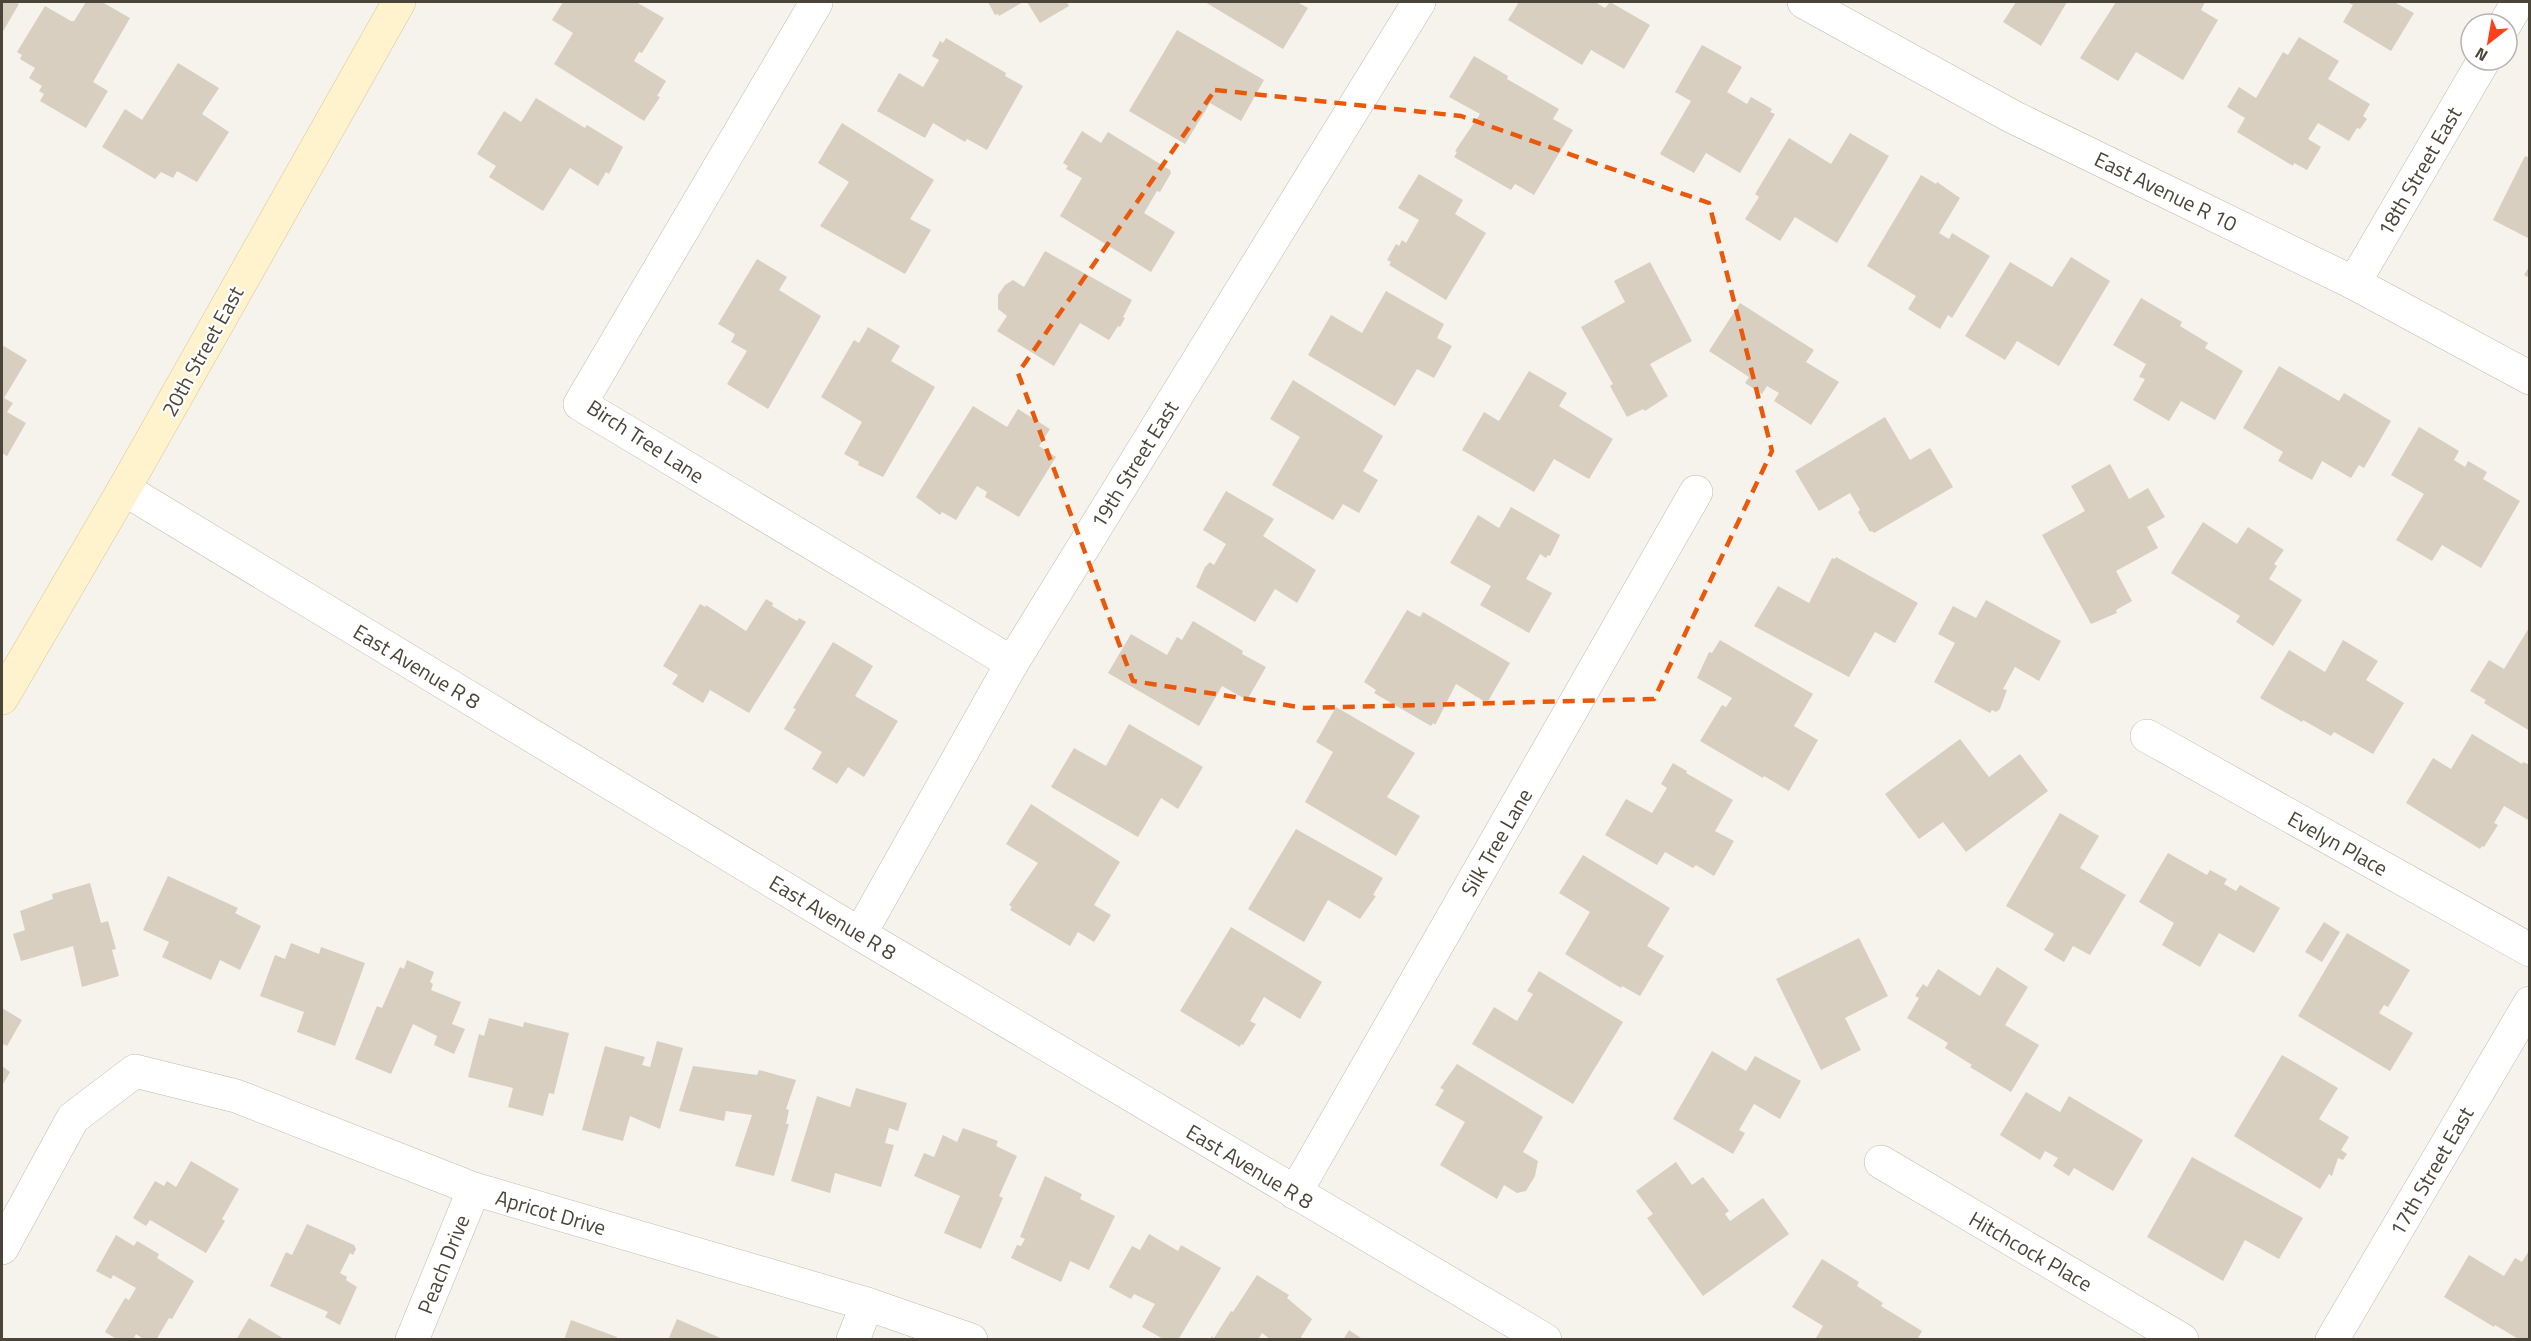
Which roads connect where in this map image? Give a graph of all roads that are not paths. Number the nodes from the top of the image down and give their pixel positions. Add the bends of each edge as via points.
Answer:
1 (399, 2) edge
2 (1419, 2) edge
3 (1804, 2) edge
4 (816, 3) dead end
5 (2477, 72) edge
6 (2354, 283) junction
7 (2529, 378) edge
8 (124, 489) junction
9 (1696, 492) dead end
10 (11, 659) edge
11 (1012, 663) junction
12 (2, 698) edge
13 (2147, 736) dead end
14 (860, 934) junction
15 (2529, 950) edge
16 (2529, 1003) edge
17 (1881, 1162) dead end
18 (474, 1189) junction
19 (1295, 1193) junction
20 (2, 1248) edge
21 (867, 1304) junction
22 (412, 1340) edge
23 (853, 1340) edge
24 (971, 1340) edge
25 (1545, 1340) edge
26 (2182, 1340) edge
27 (2332, 1340) edge

1 - 8 street, 20th Street East
2 - 11 street, 19th Street East
3 - 6 street, East Avenue R 10 via 2013,117
4 - 11 street, Birch Tree Lane via 580,404
5 - 6 street, 18th Street East
6 - 7 street, East Avenue R 10
8 - 10 street, 20th Street East
8 - 14 street, East Avenue R 8
9 - 19 street, Silk Tree Lane
10 - 12 street, 20th Street East
11 - 14 street, 19th Street East
13 - 15 street, Evelyn Place
14 - 19 street, East Avenue R 8
16 - 27 street, 17th Street East
17 - 26 street, Hitchcock Place
18 - 20 street, Apricot Drive via 236,1096 135,1071 73,1118
18 - 21 street, Apricot Drive
18 - 22 street, Peach Drive
19 - 25 street, East Avenue R 8
21 - 23 street
21 - 24 street, Apricot Drive

